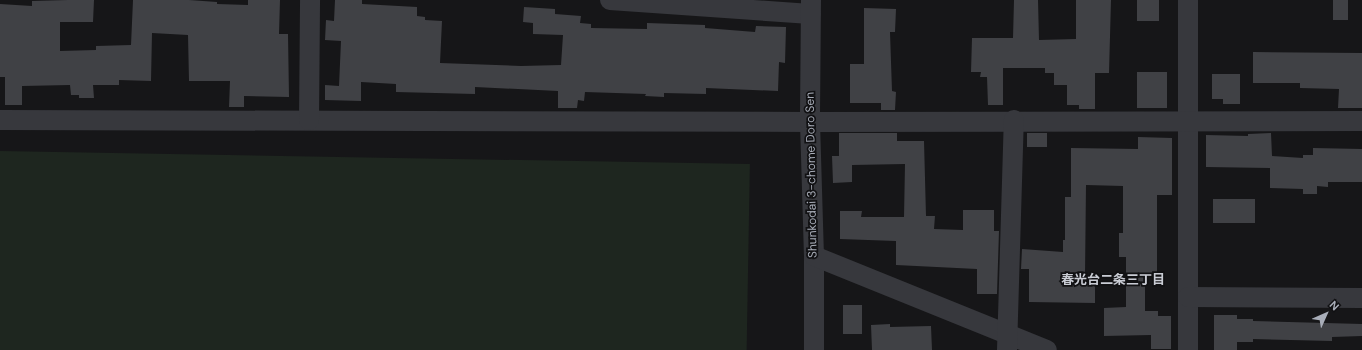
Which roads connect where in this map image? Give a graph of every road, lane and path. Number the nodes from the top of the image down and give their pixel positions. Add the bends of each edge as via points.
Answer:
1 (310, 0) edge
2 (610, 0) edge
3 (1188, 0) edge
4 (811, 7) edge
5 (0, 120) edge
6 (309, 120) junction
7 (1014, 120) junction
8 (1188, 120) junction
9 (1362, 120) edge
10 (810, 122) junction
11 (814, 256) junction
12 (1188, 297) junction
13 (1362, 298) edge
14 (1007, 342) edge
15 (814, 350) edge
16 (1047, 350) edge
17 (1188, 350) edge

1 - 6 street
2 - 4 street
3 - 8 street
4 - 10 street, Shunkodai 3-chome Doro Sen
5 - 6 street
6 - 10 street
7 - 8 street
7 - 10 street
7 - 14 street
8 - 9 street
8 - 12 street
10 - 11 street, Shunkodai 3-chome Doro Sen
11 - 14 street
11 - 15 street, Shunkodai 3-chome Doro Sen
12 - 13 street
12 - 17 street
14 - 16 street

